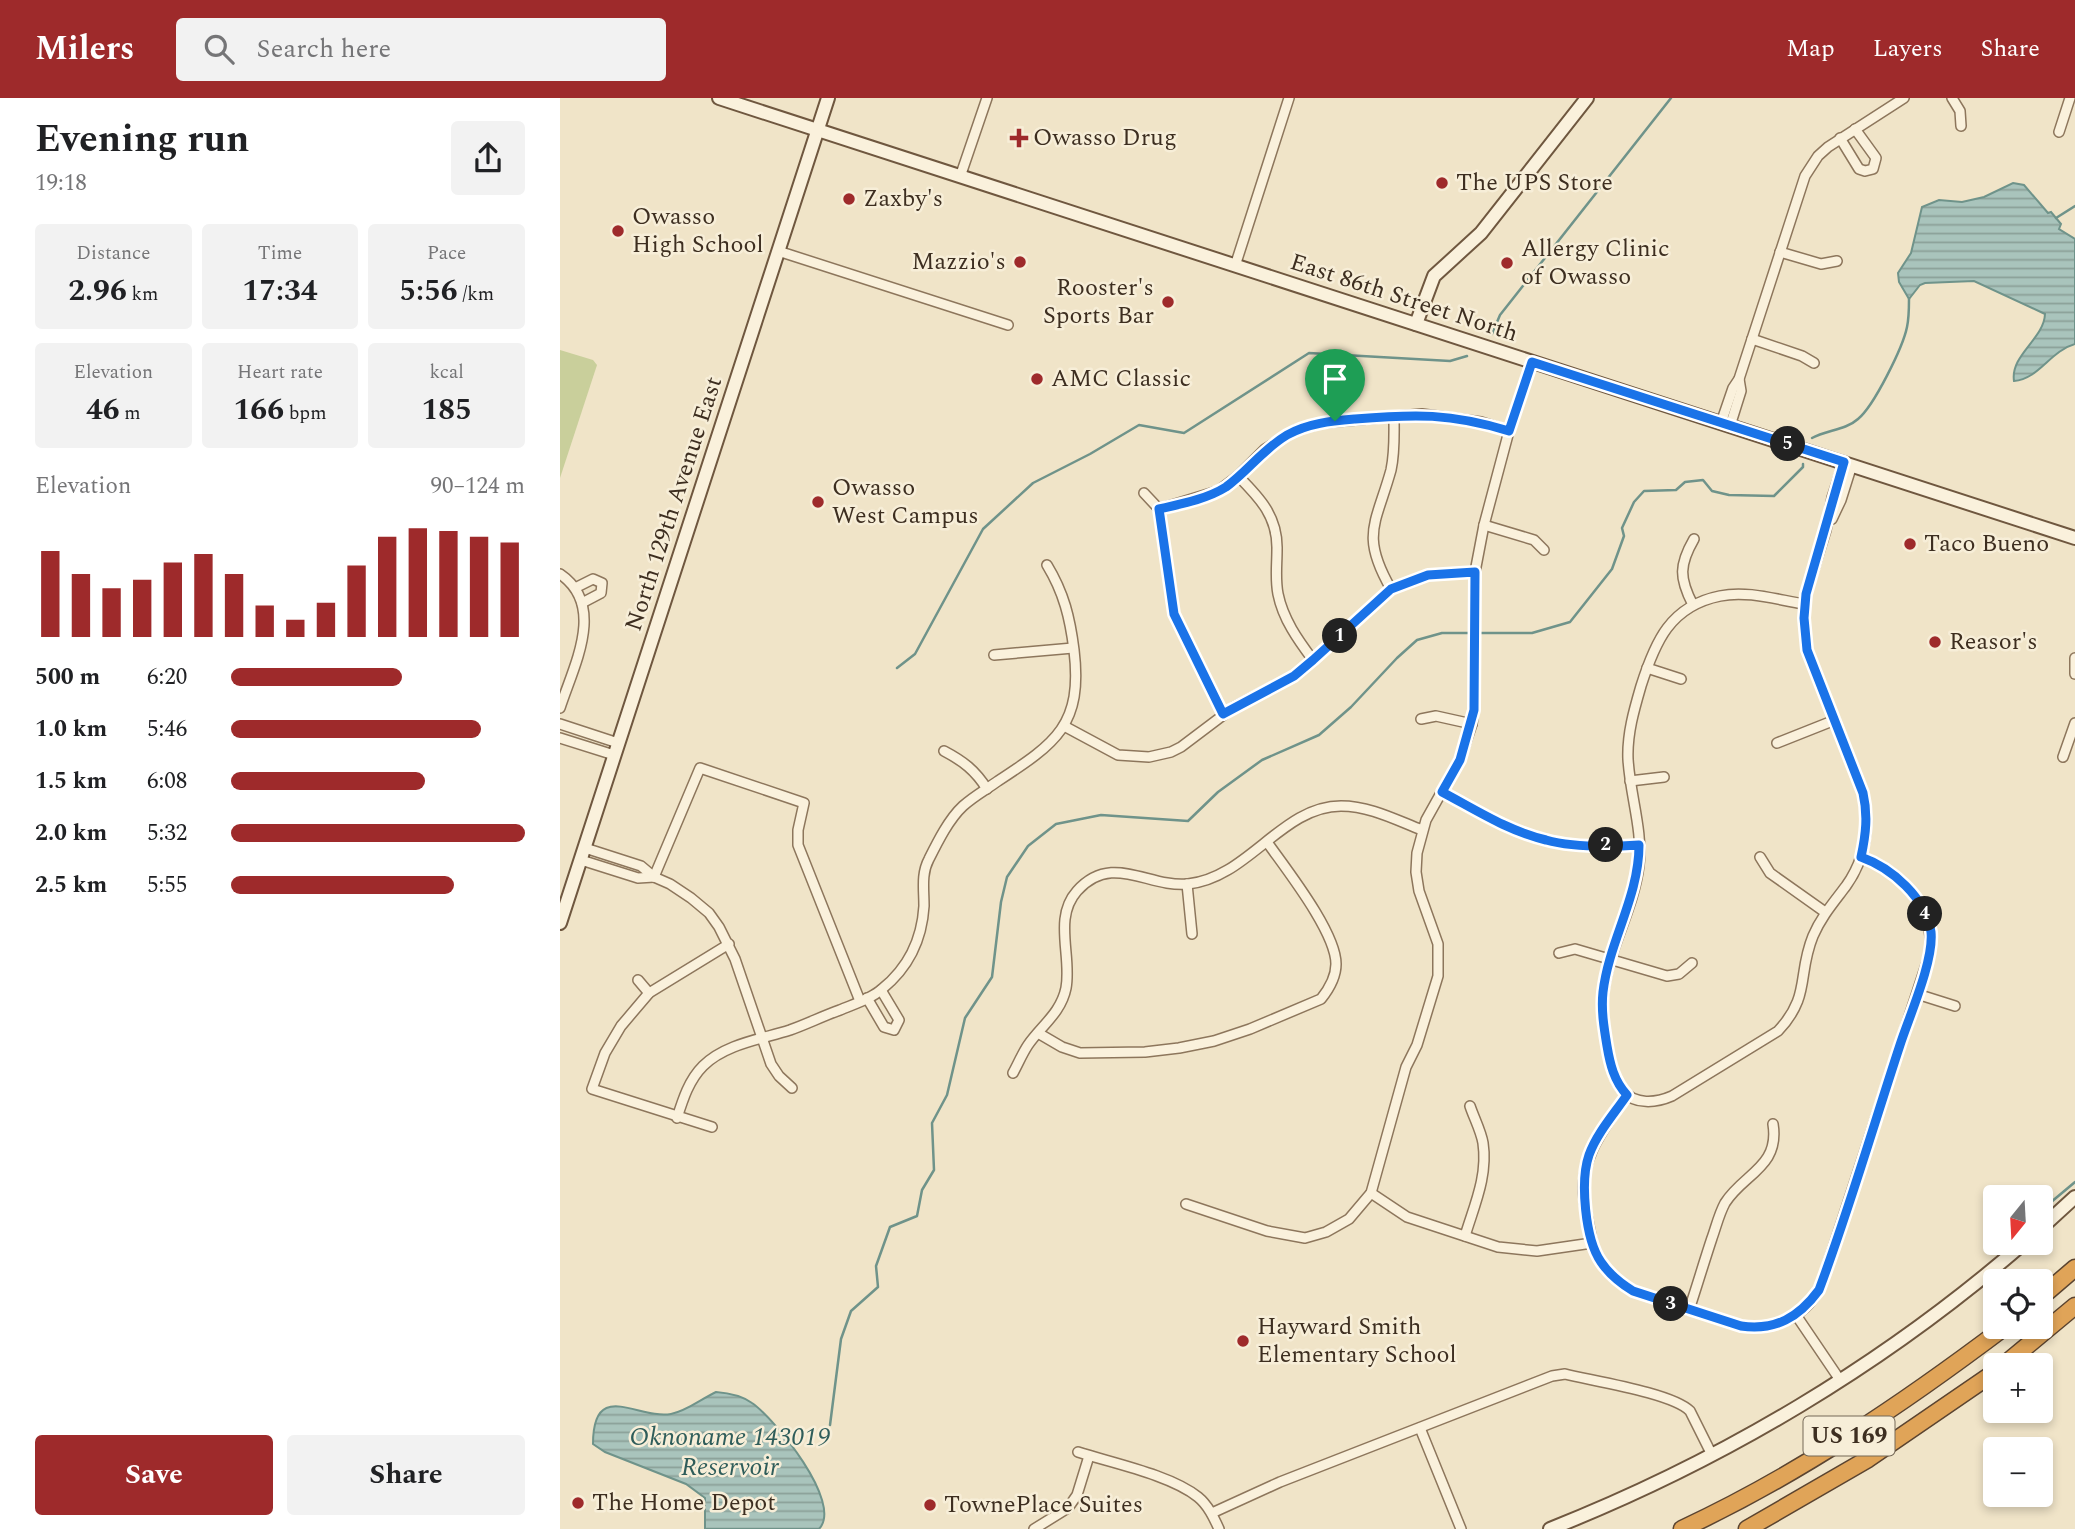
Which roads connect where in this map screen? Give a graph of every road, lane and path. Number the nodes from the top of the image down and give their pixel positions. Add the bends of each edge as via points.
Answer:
1 (719, 98) edge
2 (828, 98) edge
3 (987, 98) edge
4 (1289, 98) edge
5 (1587, 98) edge
6 (1904, 98) edge
7 (1952, 98) edge
8 (2070, 98) edge
9 (1889, 102) edge
10 (1961, 126) dead end
11 (1855, 129) junction
12 (818, 130) junction
13 (2059, 132) dead end
14 (1840, 138) junction
15 (960, 177) junction
16 (778, 251) junction
17 (1780, 252) junction
18 (1837, 261) dead end
19 (1235, 266) junction
20 (1416, 324) junction
21 (1008, 325) dead end
22 (1752, 339) junction
23 (1532, 362) junction
24 (1814, 363) dead end
25 (1394, 416) junction
26 (1726, 424) junction
27 (1509, 431) junction
28 (1848, 464) junction
29 (1238, 476) junction
30 (1144, 493) dead end
31 (1159, 509) junction
32 (1484, 525) junction
33 (2075, 538) edge
34 (1694, 539) dead end
35 (1544, 551) dead end
36 (1047, 565) dead end
37 (1475, 572) junction
38 (560, 574) edge
39 (1391, 589) junction
40 (1804, 604) junction
41 (1693, 605) junction
42 (1073, 648) junction
43 (994, 655) dead end
44 (2075, 658) edge
45 (1313, 660) junction
46 (1647, 668) junction
47 (2075, 674) edge
48 (1681, 679) dead end
49 (560, 708) edge
50 (1223, 714) junction
51 (1421, 719) dead end
52 (1835, 720) junction
53 (2075, 723) edge
54 (560, 724) edge
55 (1472, 724) junction
56 (1064, 726) junction
57 (560, 738) edge
58 (1777, 743) dead end
59 (616, 749) junction
60 (944, 751) dead end
61 (2063, 757) dead end
62 (1664, 777) dead end
63 (1630, 781) junction
64 (987, 789) junction
65 (1442, 792) junction
66 (1422, 830) junction
67 (1267, 842) junction
68 (1639, 845) junction
69 (583, 854) junction
70 (1760, 857) dead end
71 (1861, 857) junction
72 (654, 877) junction
73 (1187, 884) junction
74 (1825, 912) junction
75 (560, 923) edge
76 (1192, 934) dead end
77 (729, 944) junction
78 (1559, 953) dead end
79 (1611, 960) junction
80 (1692, 963) dead end
81 (638, 980) dead end
82 (881, 990) junction
83 (649, 993) junction
84 (1917, 994) junction
85 (863, 1000) junction
86 (1955, 1006) dead end
87 (1038, 1033) junction
88 (761, 1040) junction
89 (1013, 1073) dead end
90 (792, 1088) dead end
91 (1627, 1095) junction
92 (1470, 1106) dead end
93 (677, 1118) junction
94 (1773, 1124) dead end
95 (712, 1127) dead end
96 (1371, 1193) junction
97 (2075, 1197) edge
98 (1186, 1204) dead end
99 (2053, 1217) edge
100 (1465, 1237) junction
101 (1592, 1243) junction
102 (2010, 1255) edge
103 (2075, 1268) edge
104 (2053, 1287) edge
105 (2075, 1306) edge
106 (1689, 1310) junction
107 (1797, 1315) junction
108 (1988, 1339) edge
109 (2018, 1353) edge
110 (1840, 1380) junction
111 (1983, 1380) edge
112 (1420, 1428) junction
113 (1078, 1452) dead end
114 (1712, 1455) junction
115 (1089, 1456) junction
116 (1212, 1513) junction
117 (1034, 1529) edge
118 (1219, 1529) edge
119 (1461, 1529) edge
120 (1550, 1529) edge
121 (1682, 1529) edge
122 (1746, 1529) edge

1 - 12 main road, East 86th Street North
2 - 12 main road, North 129th Avenue East
3 - 15 street
4 - 19 street
5 - 20 main road via 1489,224 1434,276
6 - 9 street
7 - 10 street via 1960,111
8 - 13 street
9 - 11 street
11 - 14 street
11 - 14 street via 1876,158 1873,169 1859,169
12 - 15 main road, East 86th Street North
12 - 16 main road, North 129th Avenue East
14 - 17 street via 1818,156 1805,176
15 - 19 main road, East 86th Street North
16 - 21 street
16 - 59 main road, North 129th Avenue East
17 - 18 street via 1821,264
17 - 22 street
19 - 20 main road, East 86th Street North
20 - 23 main road, East 86th Street North
22 - 24 street
22 - 26 street via 1741,391
23 - 26 main road, East 86th Street North
23 - 27 street
25 - 27 street via 1444,416
25 - 29 street via 1296,430 1265,449
25 - 39 street via 1392,460 1373,535 1375,558
26 - 28 main road, East 86th Street North
27 - 32 street
28 - 33 main road, East 86th Street North
28 - 40 street via 1841,500 1826,530
29 - 31 street via 1218,492
29 - 45 street via 1257,493 1271,516 1278,597 1292,630
30 - 31 street
31 - 50 street via 1174,614
32 - 35 street via 1534,540
32 - 37 street
34 - 41 street via 1682,564 1684,585
36 - 42 street via 1064,597
37 - 39 street via 1428,575
37 - 55 street
38 - 49 street via 579,595 585,614 584,633
39 - 45 street
40 - 41 street via 1731,594
40 - 52 street via 1807,650
41 - 46 street via 1665,630
42 - 43 street
42 - 56 street via 1076,690
44 - 47 street
45 - 50 street via 1294,676
46 - 48 street
46 - 63 street via 1631,723
50 - 56 street via 1181,747 1149,758 1118,755
51 - 55 street via 1436,716
52 - 58 street
52 - 71 street via 1866,806
53 - 61 street
54 - 59 street
55 - 65 street via 1460,760
56 - 64 street via 1039,754
57 - 59 street
59 - 69 main road, North 129th Avenue East
60 - 64 street via 973,769
62 - 63 street
63 - 68 street
64 - 82 street via 955,815 928,860 918,939 902,969
65 - 66 street
65 - 68 street via 1495,821 1547,841
66 - 67 street via 1374,811 1340,806 1302,817
66 - 96 street via 1416,873 1438,943 1438,976 1406,1067
67 - 73 street via 1225,872
67 - 87 street via 1329,939 1335,976 1321,999 1250,1029 1179,1048 1080,1053
68 - 79 street via 1636,881
69 - 72 street via 641,866
69 - 75 main road, North 129th Avenue East
70 - 74 street via 1770,873
71 - 74 street via 1851,879
71 - 84 street via 1898,878 1926,917 1931,943
72 - 77 street via 709,913
72 - 85 street via 700,768 804,803 798,845
73 - 76 street
73 - 87 street via 1129,873 1111,873 1089,881 1072,898 1064,921 1066,989
74 - 91 street via 1812,936 1797,1005 1778,1031 1661,1101
77 - 83 street
77 - 88 street
78 - 79 street via 1575,949
79 - 80 street via 1667,976 1679,974
79 - 91 street via 1603,990 1603,1022 1612,1070
81 - 83 street
82 - 85 street
82 - 85 street via 899,1020 894,1030 884,1027
83 - 93 street via 621,1026 592,1089
84 - 86 street
84 - 107 street via 1822,1282
85 - 88 street
87 - 89 street
88 - 90 street via 771,1064
88 - 93 street via 730,1049 702,1067 686,1091
91 - 101 street via 1599,1135 1585,1170 1584,1198
92 - 100 street via 1484,1157 1482,1184
93 - 95 street
94 - 106 street via 1765,1163 1739,1186 1721,1211
96 - 98 street via 1349,1219 1313,1237 1284,1236
96 - 100 street via 1407,1217
97 - 99 main road
100 - 101 street via 1522,1251
101 - 106 street via 1617,1281
102 - 110 main road via 1906,1336
103 - 104 highway
105 - 109 highway
106 - 107 street via 1753,1328
107 - 110 street
108 - 121 highway, US 169 via 1811,1460
110 - 114 main road
111 - 122 highway, US 169 via 1868,1459
112 - 114 street via 1565,1374 1685,1406
112 - 116 street
112 - 119 street
113 - 115 street
114 - 120 main road via 1623,1500
115 - 116 street via 1172,1482 1198,1497
115 - 117 street via 1068,1508
116 - 118 street

